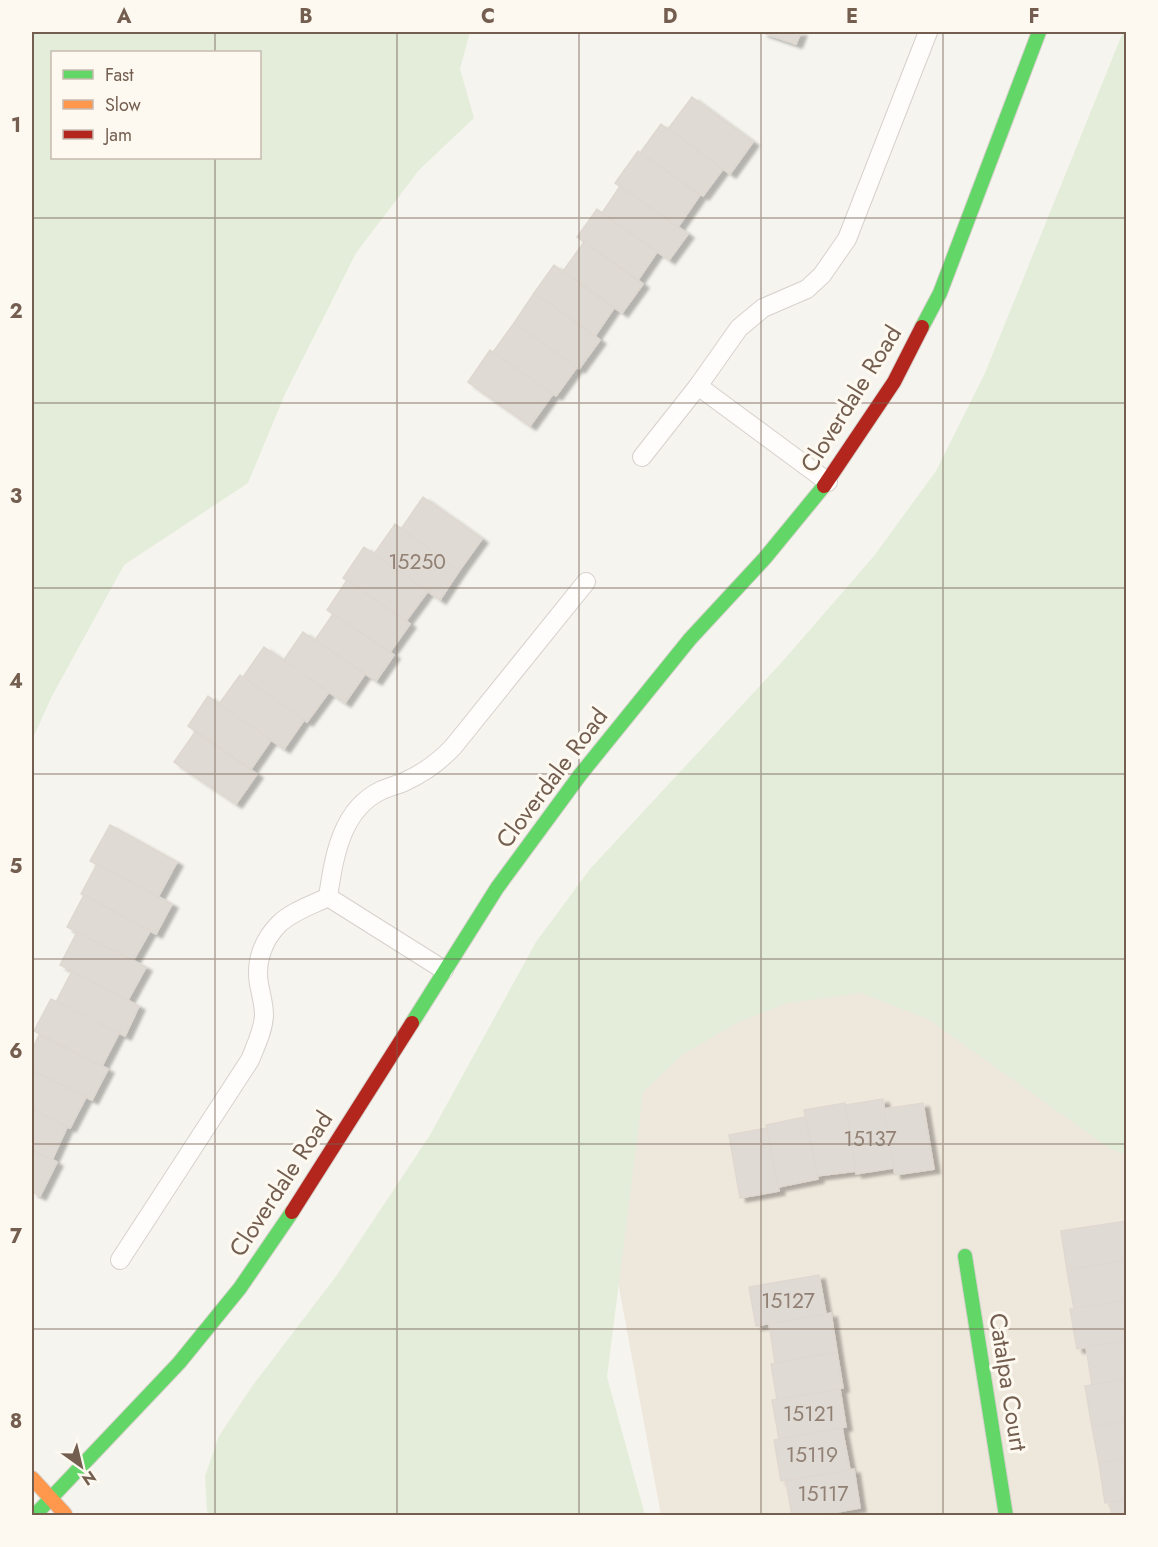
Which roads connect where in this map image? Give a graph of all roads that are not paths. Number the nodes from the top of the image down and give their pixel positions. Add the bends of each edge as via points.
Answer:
1 (928, 32) edge
2 (1039, 32) edge
3 (698, 386) junction
4 (642, 457) dead end
5 (828, 482) junction
6 (586, 582) dead end
7 (328, 897) junction
8 (444, 970) junction
9 (965, 1256) dead end
10 (120, 1260) dead end
11 (32, 1478) edge
12 (51, 1498) junction
13 (34, 1515) edge
14 (66, 1515) edge
15 (1006, 1515) edge

1 - 3 lane via 847,239 835,259 807,289 763,308 739,328
2 - 5 street, Cloverdale Road via 940,293 894,382
3 - 4 lane
3 - 5 lane
5 - 8 street, Cloverdale Road via 690,639 580,775 497,888
6 - 7 lane via 439,762 361,803 347,822 338,845
7 - 8 lane
7 - 10 lane via 280,923 267,938 259,958 258,982 264,1018 250,1060
8 - 12 street, Cloverdale Road via 240,1288 179,1363
9 - 15 street, Catalpa Court
11 - 12 street
12 - 13 street, Cloverdale Road
12 - 14 street

